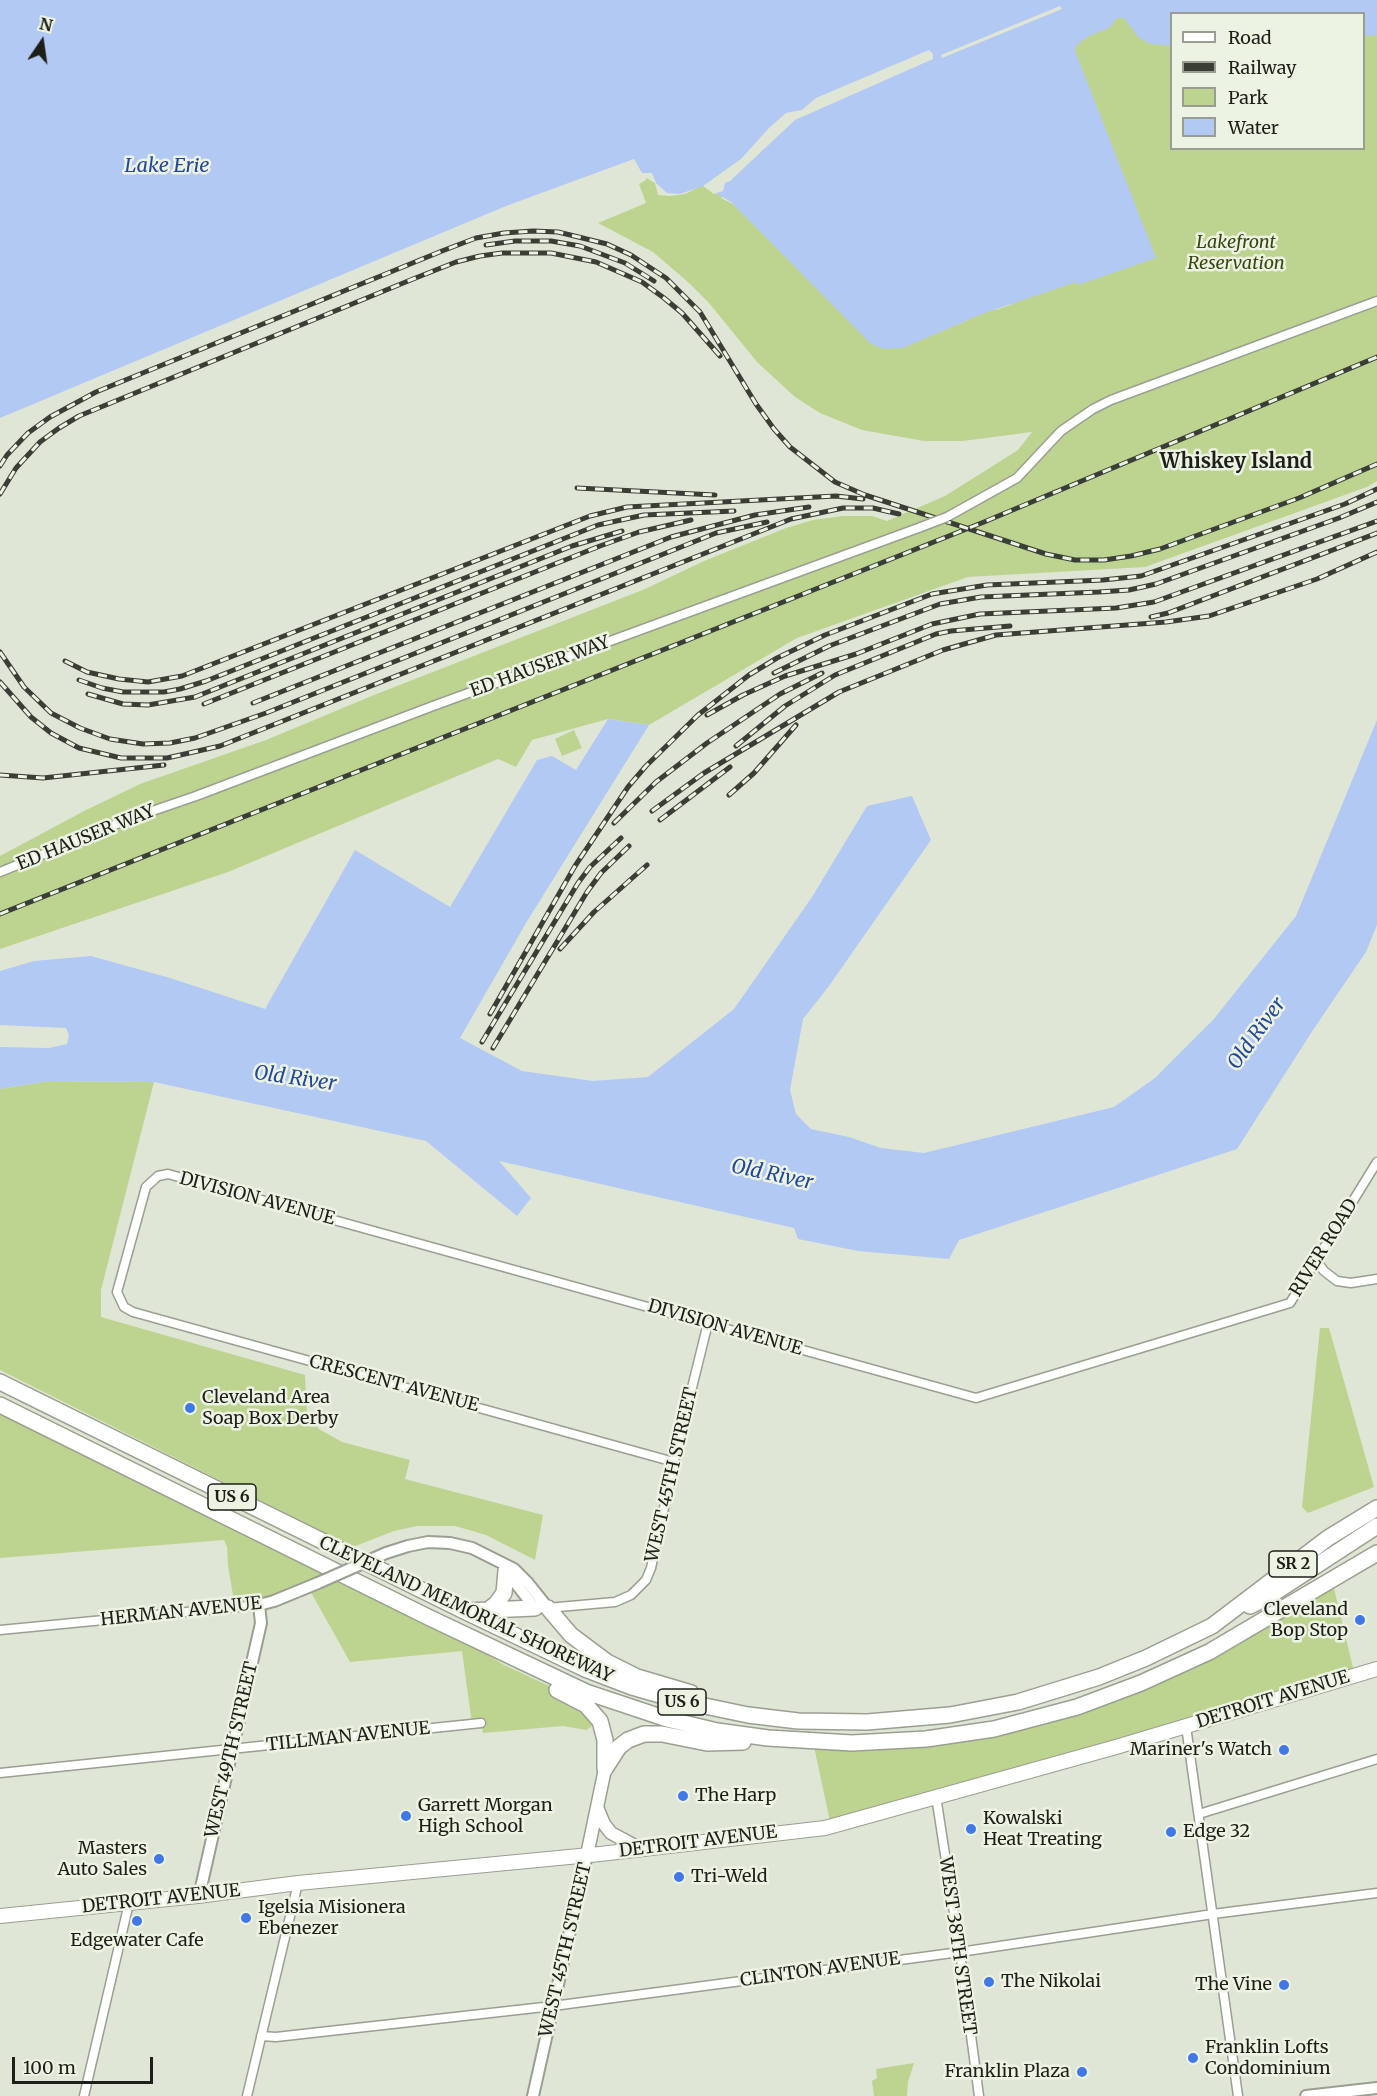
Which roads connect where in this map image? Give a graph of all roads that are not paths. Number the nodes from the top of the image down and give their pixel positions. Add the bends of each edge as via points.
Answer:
1 (1377, 301) edge
2 (0, 872) edge
3 (1377, 1162) edge
4 (1315, 1260) junction
5 (1377, 1279) edge
6 (119, 1298) joint
7 (1290, 1303) joint
8 (708, 1323) junction
9 (0, 1382) edge
10 (0, 1406) edge
11 (674, 1462) junction
12 (1377, 1508) edge
13 (1377, 1526) edge
14 (1377, 1534) edge
15 (1377, 1553) edge
16 (492, 1557) junction
17 (506, 1571) junction
18 (259, 1605) junction
19 (542, 1608) junction
20 (488, 1610) junction
21 (464, 1611) junction
22 (430, 1618) junction
23 (1267, 1619) junction
24 (1212, 1626) junction
25 (0, 1630) edge
26 (1377, 1669) edge
27 (917, 1719) junction
28 (481, 1723) dead end
29 (1186, 1726) junction
30 (785, 1740) junction
31 (232, 1750) junction
32 (1377, 1759) edge
33 (605, 1769) junction
34 (0, 1773) edge
35 (936, 1796) junction
36 (597, 1807) junction
37 (1199, 1814) junction
38 (641, 1849) junction
39 (587, 1855) junction
40 (298, 1883) junction
41 (1377, 1893) edge
42 (199, 1896) junction
43 (129, 1903) junction
44 (1213, 1914) junction
45 (0, 1916) edge
46 (960, 1952) junction
47 (552, 2006) junction
48 (261, 2036) junction
49 (1377, 2088) edge
50 (1335, 2094) edge
51 (84, 2096) edge
52 (247, 2096) edge
53 (533, 2096) edge
54 (978, 2096) edge
55 (1238, 2096) edge
56 (1306, 2096) edge

1 - 2 street, ED HAUSER WAY, bridge via 1093,409 1061,431 1017,478 947,517 129,819
3 - 4 street, RIVER ROAD
4 - 5 street via 1337,1281
4 - 7 street, RIVER ROAD
6 - 8 street, DIVISION AVENUE via 119,1281 146,1187 158,1176 168,1174
6 - 11 street, CRESCENT AVENUE via 133,1312
7 - 8 street, DIVISION AVENUE via 976,1398
8 - 11 street, WEST 45TH STREET
9 - 21 highway, CLEVELAND MEMORIAL SHOREWAY / US 6
10 - 22 highway, CLEVELAND MEMORIAL SHOREWAY / US 6
11 - 19 street, WEST 45TH STREET via 644,1584 615,1602
12 - 24 highway, CLEVELAND MEMORIAL SHOREWAY / SR 2 via 1320,1543
13 - 24 highway, US 6 via 1268,1597
14 - 23 highway, US 6 via 1311,1577
15 - 23 highway, CLEVELAND MEMORIAL SHOREWAY / SR 2
16 - 17 street, HERMAN AVENUE
16 - 18 street, HERMAN AVENUE, bridge via 464,1546 435,1542 408,1546
16 - 19 street, HERMAN AVENUE via 518,1573
17 - 19 street, HERMAN AVENUE
17 - 20 highway via 504,1593
18 - 25 street, HERMAN AVENUE
18 - 31 street, WEST 49TH STREET via 261,1623
19 - 20 highway
19 - 27 highway via 598,1656 627,1673 666,1687 758,1706
20 - 21 highway
21 - 27 highway, CLEVELAND MEMORIAL SHOREWAY / US 6 via 600,1675 681,1701 798,1721
22 - 30 highway, CLEVELAND MEMORIAL SHOREWAY / US 6 via 616,1703 700,1727
22 - 33 highway via 504,1665 586,1705 604,1734
23 - 30 highway, CLEVELAND MEMORIAL SHOREWAY / US 6 via 1209,1652 1141,1683 1027,1721 899,1742
24 - 27 highway, CLEVELAND MEMORIAL SHOREWAY / US 6 via 1146,1658 1066,1689 984,1710
26 - 29 main road, DETROIT AVENUE
28 - 31 street, TILLMAN AVENUE
29 - 35 main road, DETROIT AVENUE
29 - 37 street
30 - 33 highway via 708,1743 644,1734 620,1747
31 - 34 street, TILLMAN AVENUE
31 - 42 street, WEST 49TH STREET
32 - 37 street
33 - 36 main road, WEST 45TH STREET
35 - 38 main road, DETROIT AVENUE via 825,1828
35 - 46 street, WEST 38TH STREET
36 - 38 main road via 611,1833
36 - 39 main road, WEST 45TH STREET
37 - 44 street
38 - 39 main road, DETROIT AVENUE
39 - 40 main road, DETROIT AVENUE
39 - 47 street, WEST 45TH STREET
40 - 42 main road, DETROIT AVENUE
40 - 48 street
41 - 44 street, CLINTON AVENUE
42 - 43 main road, DETROIT AVENUE
43 - 45 main road, DETROIT AVENUE
43 - 51 street
44 - 46 street, CLINTON AVENUE
44 - 55 street
46 - 47 street, CLINTON AVENUE
46 - 54 street, WEST 38TH STREET
47 - 48 street, CLINTON AVENUE
47 - 53 street, WEST 45TH STREET
48 - 52 street
49 - 50 street
50 - 56 street

